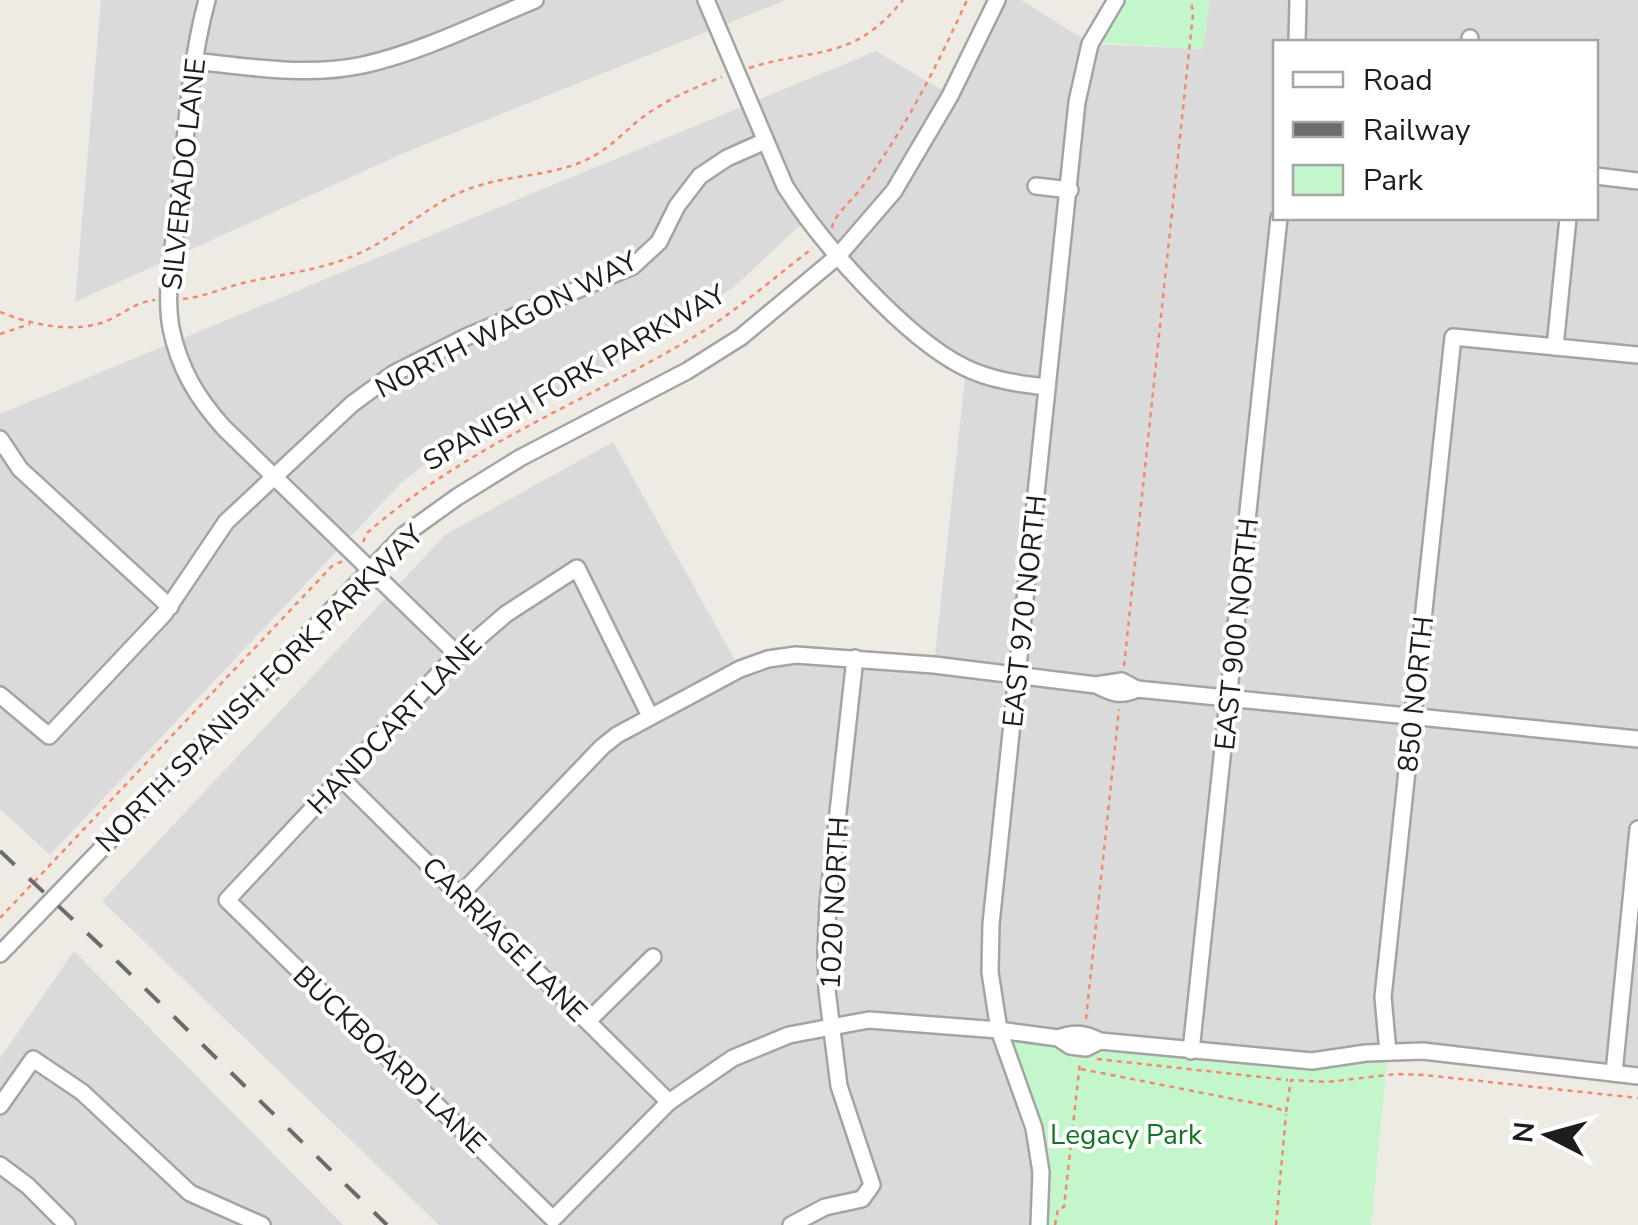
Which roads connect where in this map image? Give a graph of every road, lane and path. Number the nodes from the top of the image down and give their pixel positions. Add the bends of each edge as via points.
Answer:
1 (207, 0) edge
2 (536, 0) edge
3 (706, 0) edge
4 (902, 0) edge
5 (967, 0) edge
6 (997, 0) edge
7 (1116, 0) edge
8 (1191, 0) edge
9 (1298, 0) edge
10 (1297, 40) edge
11 (194, 61) junction
12 (747, 69) dead end
13 (727, 76) dead end
14 (765, 141) junction
15 (1598, 176) edge
16 (1638, 180) edge
17 (1036, 186) dead end
18 (1070, 190) junction
19 (1279, 220) edge
20 (1568, 220) edge
21 (833, 226) dead end
22 (809, 253) dead end
23 (838, 256) junction
24 (158, 299) dead end
25 (180, 299) dead end
26 (0, 312) edge
27 (31, 324) junction
28 (0, 334) edge
29 (1555, 347) junction
30 (1638, 355) edge
31 (1047, 387) junction
32 (0, 439) edge
33 (273, 477) junction
34 (363, 542) dead end
35 (340, 565) dead end
36 (368, 570) junction
37 (170, 607) junction
38 (458, 654) junction
39 (856, 658) junction
40 (1123, 670) dead end
41 (1017, 678) junction
42 (0, 695) edge
43 (1229, 698) junction
44 (1120, 705) dead end
45 (650, 716) junction
46 (1412, 717) junction
47 (1638, 739) edge
48 (340, 777) junction
49 (1638, 829) edge
50 (461, 894) junction
51 (227, 900) joint
52 (0, 918) edge
53 (0, 954) edge
54 (653, 957) dead end
55 (588, 1022) junction
56 (832, 1025) junction
57 (1084, 1029) dead end
58 (999, 1030) junction
59 (1192, 1051) junction
60 (1388, 1052) junction
61 (1358, 1067) dead end
62 (1079, 1069) junction
63 (1614, 1073) junction
64 (1638, 1076) edge
65 (1359, 1079) junction
66 (1291, 1080) junction
67 (1588, 1080) dead end
68 (1586, 1092) junction
69 (1638, 1098) edge
70 (668, 1102) junction
71 (0, 1106) edge
72 (1286, 1112) junction
73 (0, 1165) edge
74 (68, 1225) edge
75 (262, 1225) edge
76 (791, 1225) edge
77 (1038, 1225) edge
78 (1056, 1225) edge
79 (1276, 1225) edge

1 - 11 street, SILVERADO LANE
2 - 11 street via 361,65 297,70
3 - 14 street
4 - 12 path via 880,26 846,47
5 - 21 path via 902,131
6 - 23 street, NORTH SPANISH FORK PARKWAY via 894,191
7 - 18 street, EAST 970 NORTH via 1081,75
8 - 40 path
9 - 10 street
11 - 33 street, SILVERADO LANE via 170,324 188,381 204,405
13 - 25 path via 675,97 578,163 440,201 401,230 306,272
14 - 23 street via 802,213
14 - 33 street, NORTH WAGON WAY via 700,176 658,242 632,266 394,374
15 - 16 street
17 - 18 street
18 - 31 street, EAST 970 NORTH
19 - 43 street, EAST 900 NORTH
20 - 29 street
22 - 34 path, SPANISH FORK PARKWAY via 697,335 430,482
23 - 31 street via 937,350 995,379
23 - 36 street, NORTH SPANISH FORK PARKWAY via 741,337 457,497
24 - 27 path via 107,321
26 - 27 path
27 - 28 path
29 - 30 street
29 - 46 street, 850 NORTH via 1453,336
31 - 41 street, EAST 970 NORTH
32 - 37 street via 20,469
33 - 36 street, SILVERADO LANE
33 - 37 street, NORTH WAGON WAY via 226,522
35 - 52 path via 332,566
36 - 38 street, SILVERADO LANE
36 - 53 street, NORTH SPANISH FORK PARKWAY
37 - 42 street, NORTH WAGON WAY via 49,736
38 - 45 street, HANDCART LANE via 577,568
38 - 48 street, HANDCART LANE
39 - 41 street
39 - 45 street via 768,659
39 - 56 street, 1020 NORTH via 828,904
41 - 43 street via 1111,693
41 - 58 street, EAST 970 NORTH via 991,924
43 - 46 street
43 - 59 street, EAST 900 NORTH
44 - 57 path
45 - 50 street via 602,747
46 - 47 street
46 - 60 street, 850 NORTH via 1383,997
48 - 50 street, CARRIAGE LANE
48 - 51 street, HANDCART LANE
49 - 63 street
50 - 55 street, CARRIAGE LANE
51 - 70 street, BUCKBOARD LANE via 553,1218
54 - 55 street
55 - 70 street, CARRIAGE LANE
56 - 58 street via 909,1021
56 - 70 street via 733,1058
56 - 76 street, 1020 NORTH via 839,1086 872,1185 862,1199 825,1207
58 - 59 street via 1086,1048 1100,1041
58 - 77 street, EAST 970 NORTH via 1034,1128 1041,1172
59 - 60 street via 1312,1062
60 - 63 street via 1423,1050
61 - 65 path
62 - 66 path via 1081,1058
62 - 72 path
62 - 78 path via 1064,1207
63 - 64 street
65 - 66 path
65 - 68 path via 1424,1075
66 - 72 path
67 - 68 path
68 - 69 path
71 - 75 street via 33,1059 82,1092 190,1194
72 - 79 path
73 - 74 street

